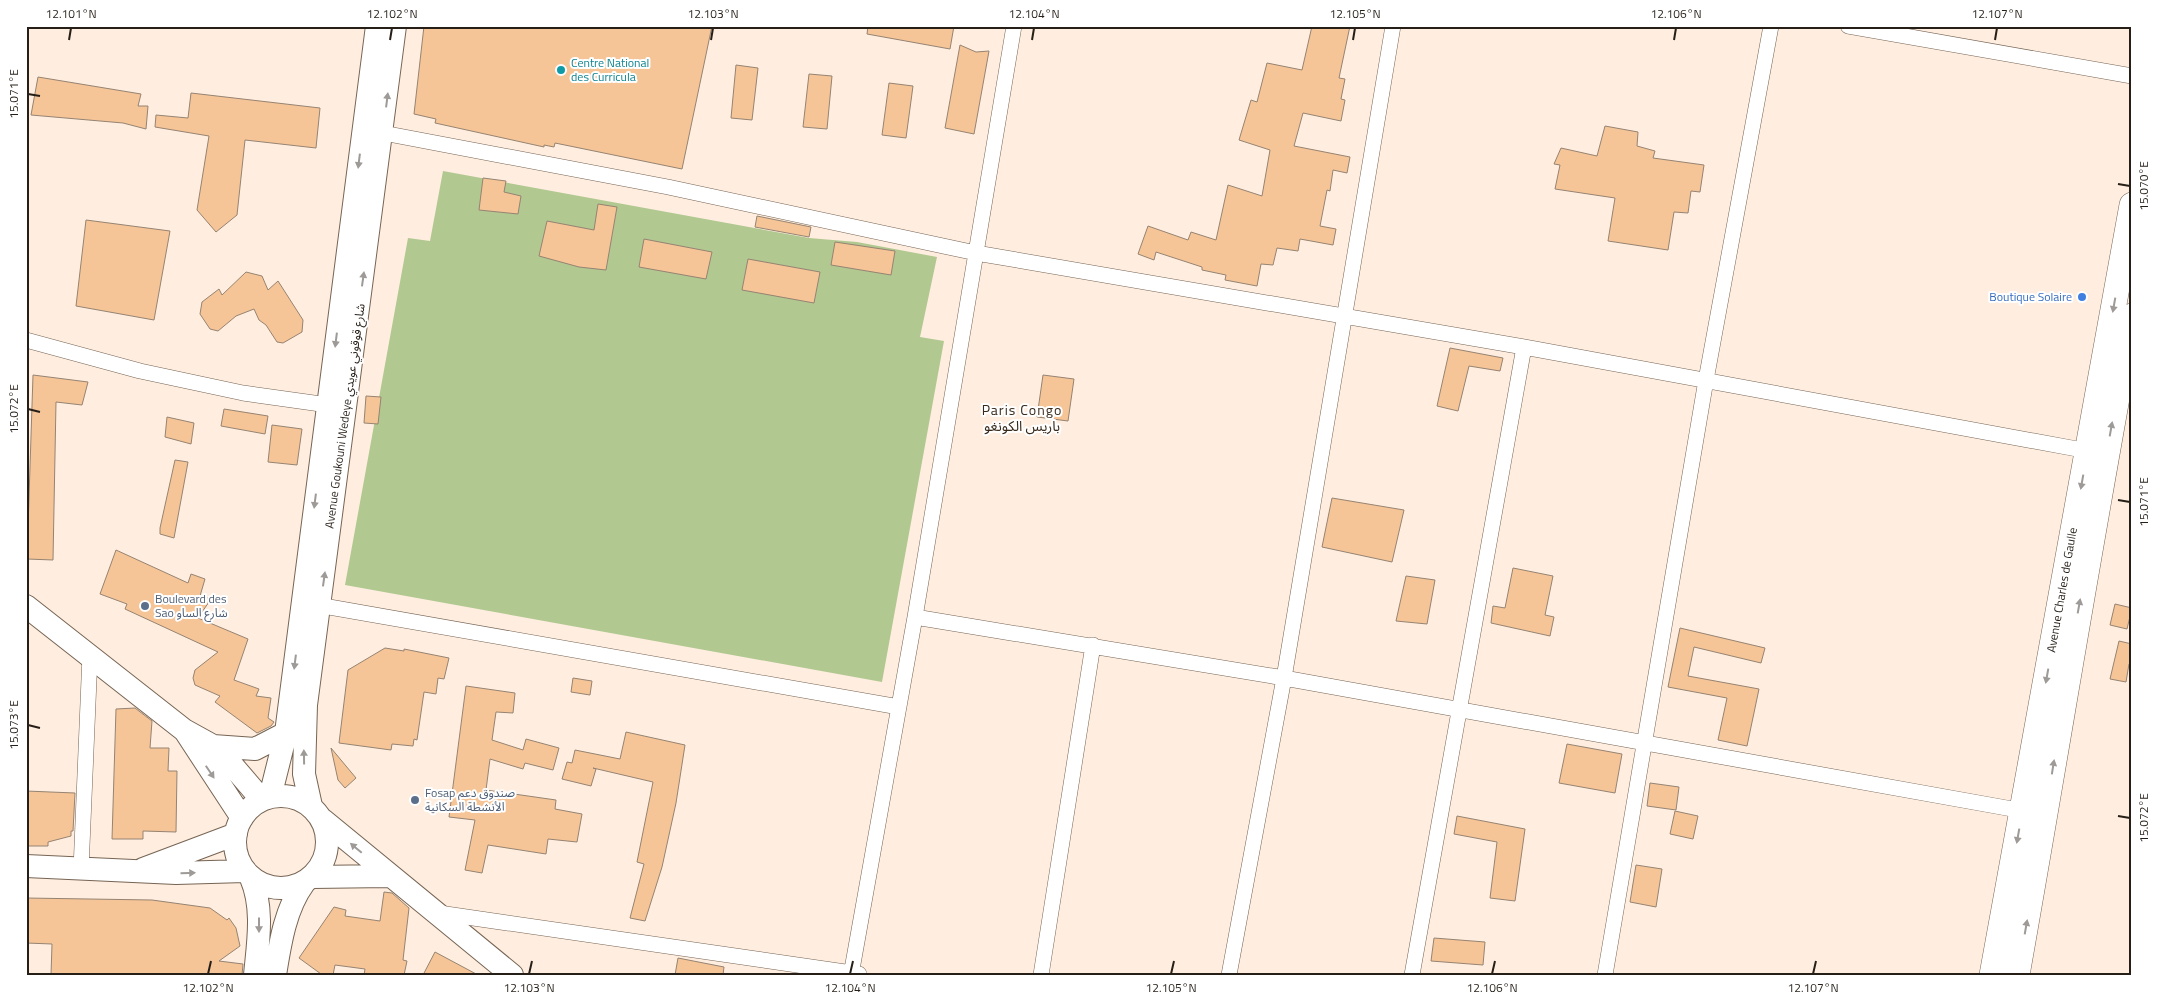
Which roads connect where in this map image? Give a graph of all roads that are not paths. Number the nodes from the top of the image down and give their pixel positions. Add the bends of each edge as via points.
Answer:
1 (376, 26) edge
2 (395, 26) edge
3 (1014, 26) edge
4 (1393, 26) edge
5 (1771, 26) edge
6 (1848, 26) edge
7 (2132, 76) edge
8 (383, 133) junction
9 (2132, 205) edge
10 (976, 253) junction
11 (2127, 264) edge
12 (1344, 315) junction
13 (2132, 316) edge
14 (26, 340) edge
15 (1524, 347) junction
16 (1706, 380) junction
17 (328, 405) junction
18 (2088, 451) junction
19 (311, 604) junction
20 (26, 606) edge
21 (915, 617) junction
22 (1093, 645) junction
23 (90, 655) junction
24 (1284, 678) junction
25 (899, 707) junction
26 (1458, 711) junction
27 (184, 730) junction
28 (286, 733) junction
29 (1646, 743) junction
30 (213, 746) junction
31 (266, 798) junction
32 (317, 813) junction
33 (2034, 813) junction
34 (239, 826) junction
35 (26, 866) edge
36 (81, 870) junction
37 (140, 870) junction
38 (248, 874) junction
39 (389, 876) junction
40 (308, 880) junction
41 (433, 912) junction
42 (505, 972) edge
43 (854, 974) edge
44 (255, 975) edge
45 (275, 975) edge
46 (1041, 975) edge
47 (1229, 975) edge
48 (1412, 975) edge
49 (1605, 975) edge
50 (1992, 975) edge
51 (2017, 975) edge

1 -> 17 street, Avenue Goukouni Wedeye شارع قوقوني عويدي
8 -> 2 street, Avenue Goukouni Wedeye شارع قوقوني عويدي
3 - 10 street
4 - 12 street
5 - 16 street
6 - 7 street
8 - 10 street via 668,187
19 -> 8 street, Avenue Goukouni Wedeye شارع قوقوني عويدي
9 - 11 main road, Avenue Charles de Gaulle
10 - 12 street
10 - 21 street
11 -> 18 main road, Avenue Charles de Gaulle
12 - 15 street
12 - 24 street
33 -> 13 main road, Avenue Charles de Gaulle via 2063,699
14 - 17 street via 140,372 243,393
15 - 16 street
15 - 26 street
16 - 18 street
16 - 29 street
17 -> 19 street, Avenue Goukouni Wedeye شارع قوقوني عويدي
18 -> 33 main road, Avenue Charles de Gaulle
19 - 25 street
19 -> 28 street, Avenue Goukouni Wedeye شارع قوقوني عويدي
32 -> 19 street, Avenue Goukouni Wedeye شارع قوقوني عويدي via 304,774
20 - 23 street
21 - 22 street
21 - 25 street
22 - 24 street
22 - 46 street
23 - 27 street
23 - 36 street
24 - 26 street
24 - 47 street
25 - 43 street
26 - 29 street
26 - 48 street
27 - 30 street
27 -> 34 street
28 - 30 street via 256,749
28 - 31 street, Avenue Goukouni Wedeye شارع قوقوني عويدي
29 - 33 street
29 - 49 street
30 - 31 street
31 - 32 street via 291,796
31 - 34 street via 250,808
39 -> 32 street
32 - 40 street via 327,835 327,850 322,865
33 -> 50 main road, Avenue Charles de Gaulle
51 -> 33 main road, Avenue Charles de Gaulle
34 - 37 street
34 - 38 street via 235,847
35 - 36 street
36 - 37 street
37 -> 38 street
38 - 40 street via 271,888 282,889
38 -> 44 street via 256,888 258,910
39 - 40 street
39 - 41 street
40 - 45 street via 290,912
41 - 42 street
41 - 43 street

